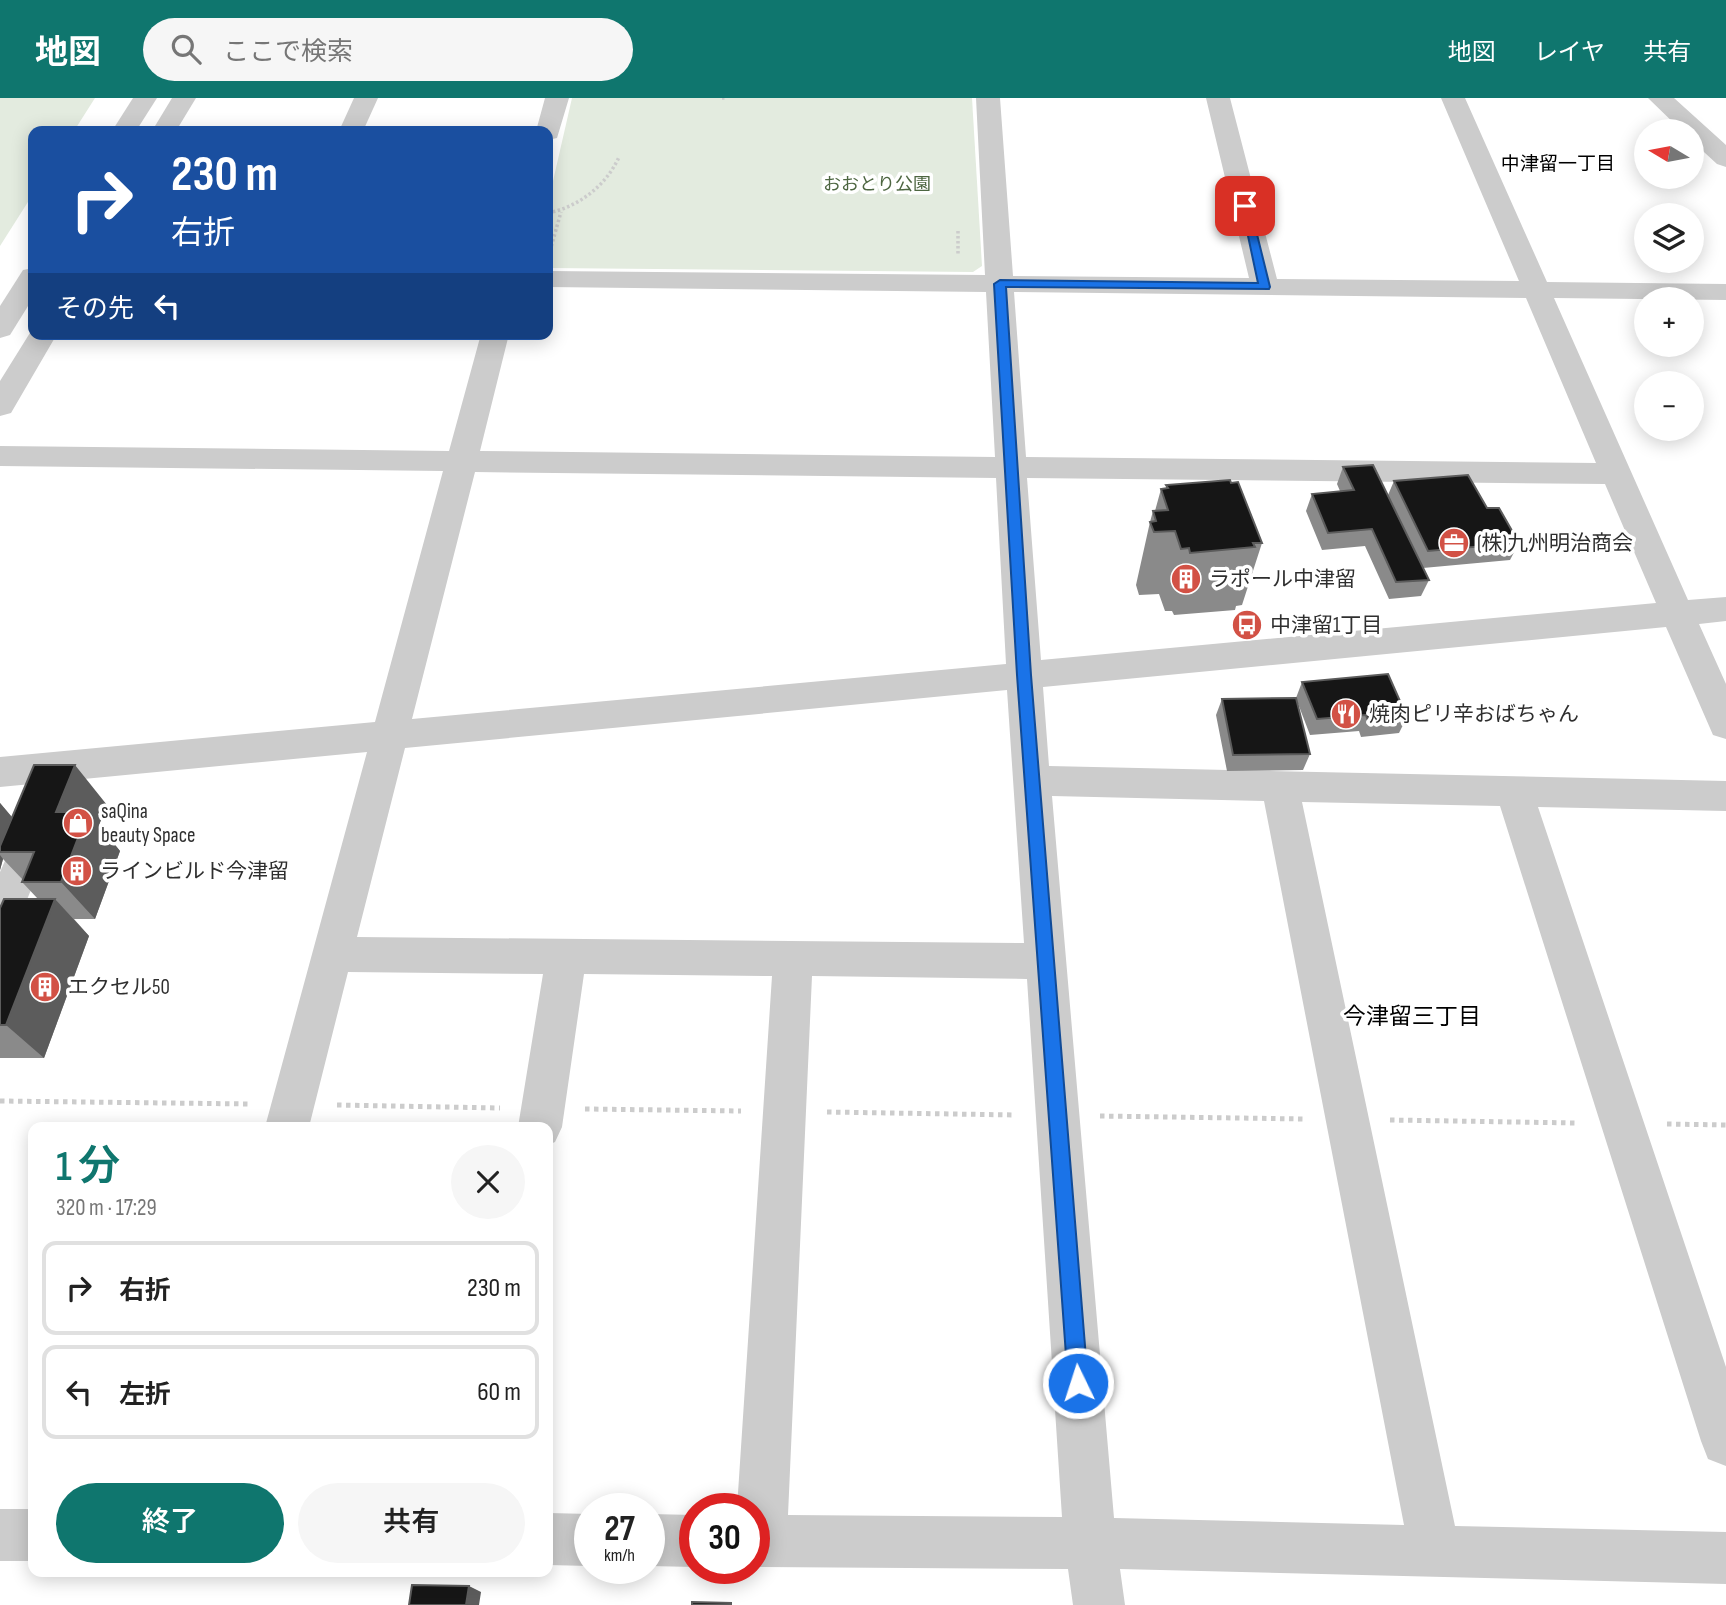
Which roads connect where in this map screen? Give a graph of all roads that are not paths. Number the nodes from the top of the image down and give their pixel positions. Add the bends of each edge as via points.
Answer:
1 (145, 98) edge
2 (184, 98) edge
3 (366, 98) edge
4 (557, 98) edge
5 (988, 98) edge
6 (1218, 98) edge
7 (1453, 98) edge
8 (1660, 98) edge
9 (127, 126) edge
10 (167, 126) edge
11 (353, 126) edge
12 (550, 126) edge
13 (1726, 159) edge
14 (553, 279) edge
15 (28, 284) edge
16 (1000, 284) junction
17 (1265, 287) junction
18 (1536, 290) junction
19 (1726, 292) edge
20 (0, 329) edge
21 (39, 340) edge
22 (493, 340) edge
23 (0, 406) edge
24 (0, 456) edge
25 (461, 461) junction
26 (1012, 467) junction
27 (1616, 474) junction
28 (1726, 609) edge
29 (1677, 614) junction
30 (1024, 675) junction
31 (1726, 725) edge
32 (389, 735) junction
33 (63, 766) junction
34 (0, 772) edge
35 (1032, 781) junction
36 (1280, 787) junction
37 (1514, 792) junction
38 (1726, 796) edge
39 (0, 919) edge
40 (332, 954) junction
41 (566, 957) junction
42 (793, 959) junction
43 (1047, 961) junction
44 (541, 1115) edge
45 (275, 1116) edge
46 (1726, 1441) edge
47 (761, 1493) edge
48 (0, 1535) edge
49 (28, 1535) edge
50 (553, 1539) edge
51 (574, 1540) edge
52 (770, 1541) edge
53 (1090, 1543) junction
54 (1436, 1552) junction
55 (1726, 1558) edge
56 (1099, 1605) edge

1 - 9 street
2 - 10 street
3 - 11 street
4 - 12 street
5 - 16 street
6 - 17 street
7 - 18 street
8 - 13 street
14 - 16 street
15 - 20 street
16 - 17 street
16 - 26 street
17 - 18 street
18 - 19 street
18 - 27 street
21 - 23 street
22 - 25 street
24 - 25 street
25 - 26 street
25 - 32 street
26 - 27 street
26 - 30 street
27 - 29 street
28 - 29 street
29 - 30 street
29 - 31 street
30 - 32 street
30 - 35 street
32 - 33 street
32 - 40 street
33 - 34 street
33 - 39 street
35 - 36 street
35 - 43 street
36 - 37 street
36 - 54 street
37 - 38 street
37 - 46 street
40 - 41 street
40 - 45 street
41 - 42 street
41 - 44 street
42 - 43 street
42 - 47 street
43 - 53 street
48 - 49 street
50 - 51 street
52 - 53 street
53 - 54 street
53 - 56 street
54 - 55 street

